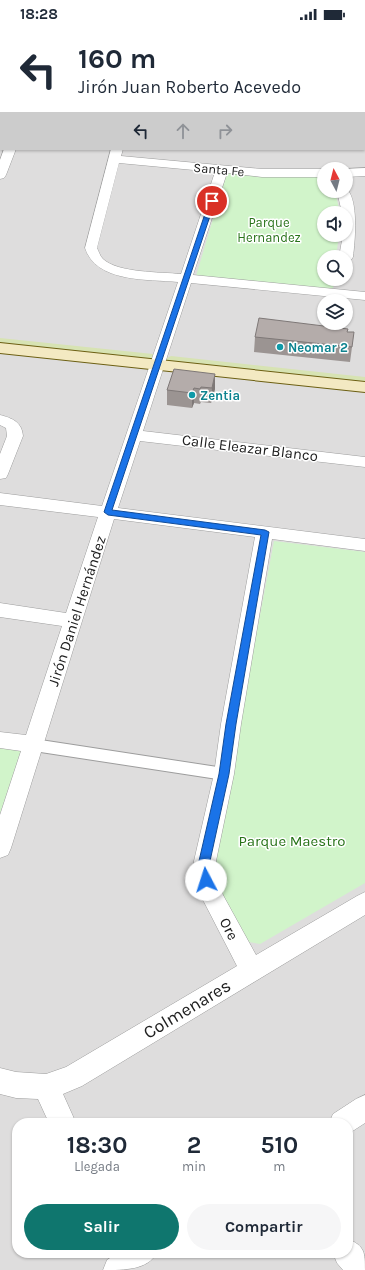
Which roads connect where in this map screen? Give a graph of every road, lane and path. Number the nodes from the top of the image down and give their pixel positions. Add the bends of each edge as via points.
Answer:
1 (10, 150) edge
2 (115, 154) edge
3 (222, 169) junction
4 (365, 172) edge
5 (317, 173) edge
6 (353, 173) edge
7 (0, 175) edge
8 (345, 198) edge
9 (347, 250) edge
10 (187, 278) junction
11 (340, 286) edge
12 (338, 294) joint
13 (353, 295) edge
14 (365, 296) edge
15 (0, 335) edge
16 (0, 348) edge
17 (159, 358) junction
18 (365, 373) edge
19 (365, 387) edge
20 (0, 420) edge
21 (134, 435) junction
22 (365, 462) edge
23 (0, 474) edge
24 (0, 499) edge
25 (108, 512) junction
26 (265, 532) junction
27 (365, 545) edge
28 (0, 610) edge
29 (73, 621) junction
30 (0, 740) edge
31 (34, 744) junction
32 (224, 774) junction
33 (0, 848) edge
34 (365, 903) edge
35 (252, 970) junction
36 (0, 1081) edge
37 (46, 1086) junction
38 (365, 1108) edge
39 (61, 1118) edge
40 (350, 1118) edge
41 (351, 1258) edge
42 (365, 1269) edge

1 - 7 street
2 - 3 street, Santa Fe
2 - 10 street via 91,248 93,256 106,268 121,272
3 - 5 street, Santa Fe via 282,174
3 - 10 street, Jirón Daniel Hernández
4 - 6 street
8 - 9 street via 350,214
10 - 12 street
10 - 17 street, Jirón Daniel Hernández
11 - 12 street
13 - 14 street
15 - 17 main road
16 - 17 main road
17 - 18 main road
17 - 19 main road
17 - 21 street, Jirón Daniel Hernández
20 - 23 street via 11,424 15,429 15,436
21 - 22 street, Calle Eleazar Blanco
21 - 25 street, Jirón Daniel Hernández
24 - 25 street
25 - 26 street
25 - 29 street, Jirón Daniel Hernández
26 - 27 street
26 - 32 street, Ore
28 - 29 street
29 - 31 street, Jirón Daniel Hernández
30 - 31 street
31 - 32 street
31 - 33 street, Jirón Daniel Hernández
32 - 35 street, Ore via 205,861 206,880
34 - 35 street, Colmenares
35 - 37 street, Colmenares via 73,1077
36 - 37 street, Colmenares via 16,1085
37 - 39 street
38 - 40 street
41 - 42 street

